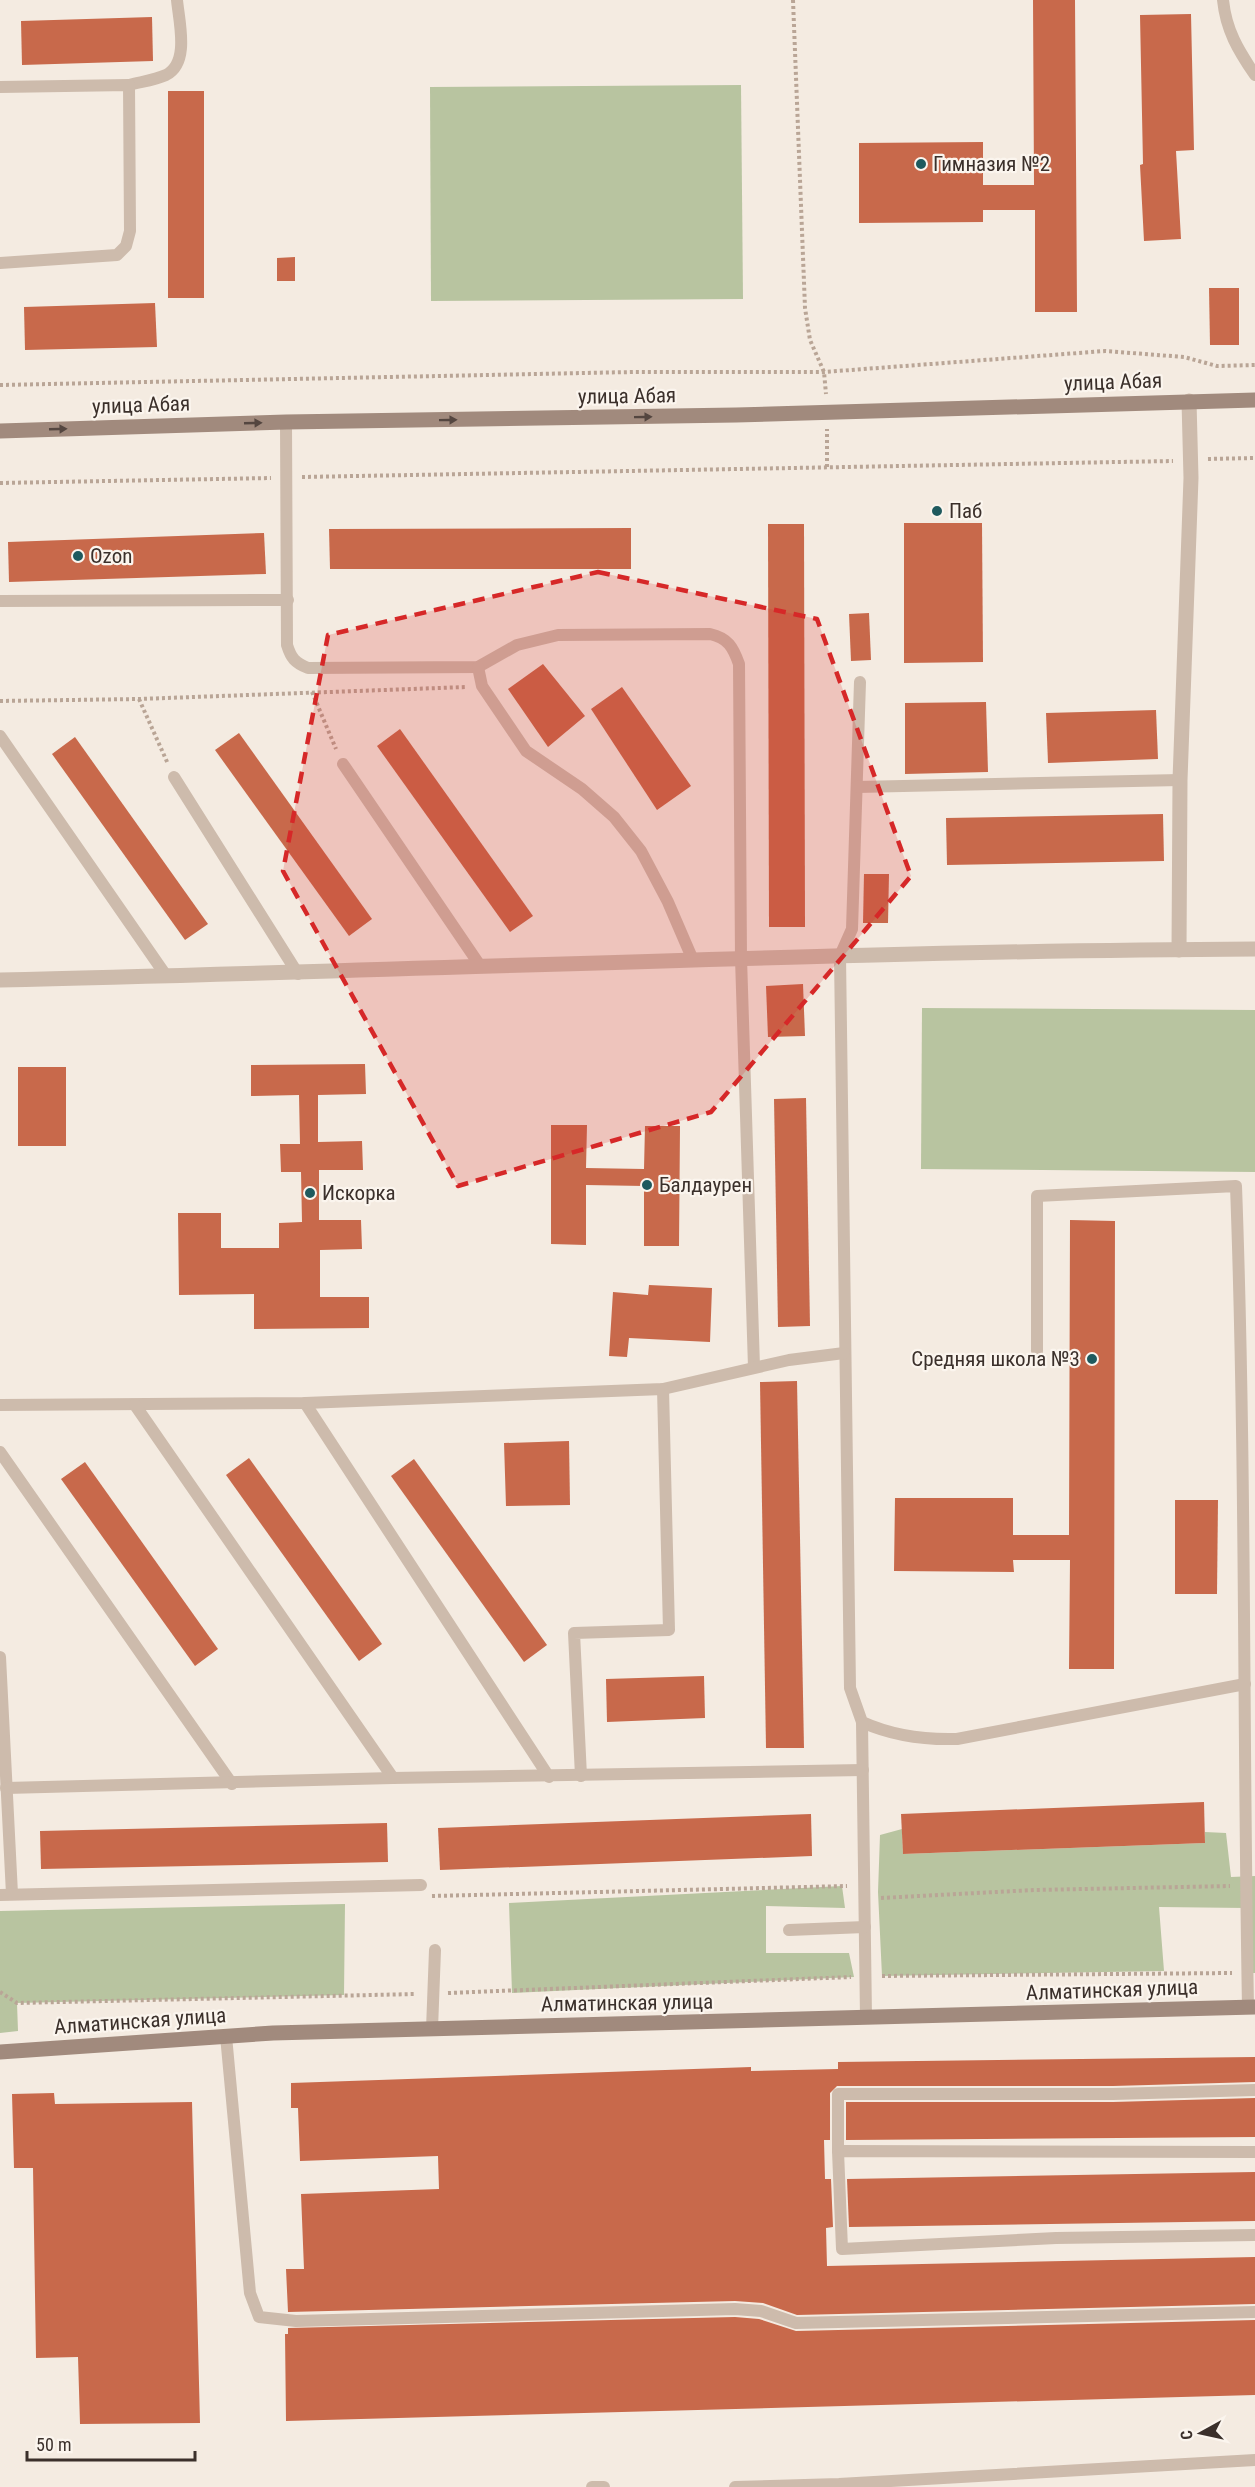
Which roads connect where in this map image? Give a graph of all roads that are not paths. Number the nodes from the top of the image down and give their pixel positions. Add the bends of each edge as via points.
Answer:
1 (177, 0) edge
2 (1223, 0) edge
3 (1255, 75) edge
4 (129, 85) junction
5 (0, 87) edge
6 (0, 263) edge
7 (1255, 400) edge
8 (1189, 401) junction
9 (286, 422) junction
10 (0, 431) edge
11 (288, 600) junction
12 (0, 601) edge
13 (478, 667) junction
14 (860, 682) dead end
15 (0, 736) edge
16 (343, 764) road end
17 (174, 777) road end
18 (1180, 780) junction
19 (858, 787) junction
20 (1255, 949) edge
21 (1179, 950) junction
22 (840, 956) junction
23 (741, 958) junction
24 (693, 960) junction
25 (481, 967) junction
26 (298, 974) junction
27 (167, 977) junction
28 (0, 980) edge
29 (1037, 1351) dead end
30 (844, 1353) junction
31 (1249, 1361) edge
32 (754, 1367) junction
33 (663, 1389) junction
34 (305, 1402) junction
35 (0, 1405) edge
36 (135, 1405) junction
37 (0, 1452) edge
38 (0, 1657) edge
39 (1245, 1684) junction
40 (1249, 1721) edge
41 (862, 1722) junction
42 (863, 1770) junction
43 (581, 1776) junction
44 (549, 1777) junction
45 (393, 1778) junction
46 (232, 1784) junction
47 (6, 1788) junction
48 (424, 1891) road end
49 (6, 1895) edge
50 (865, 1927) junction
51 (789, 1930) dead end
52 (435, 1950) dead end
53 (1251, 2007) edge
54 (866, 2017) junction
55 (432, 2029) junction
56 (226, 2036) junction
57 (0, 2052) edge
58 (1255, 2090) edge
59 (838, 2151) junction
60 (1255, 2152) edge
61 (1255, 2235) edge
62 (1255, 2313) edge
63 (1255, 2460) edge
64 (592, 2487) edge
65 (604, 2487) edge
66 (735, 2487) edge

1 - 4 lane via 181,52 176,67 166,75
2 - 3 lane via 1235,46
4 - 5 lane
4 - 6 lane via 130,231 126,246 117,255
7 - 8 street, улица Абая
9 -> 8 street, улица Абая via 736,415
8 - 18 street via 1191,478
10 -> 9 street, улица Абая
9 - 11 lane
11 - 12 lane
11 - 13 lane via 286,645 290,657 308,668
13 - 23 lane via 517,645 558,635 710,634 723,637 733,647 739,664
13 - 24 lane via 482,686 526,751 582,789 641,850
14 - 19 lane
15 - 27 lane
16 - 25 lane
17 - 26 lane
18 - 19 lane
18 - 21 street
19 - 22 lane via 852,929
20 - 21 street
21 - 22 street
22 - 23 street
22 - 30 lane
23 - 24 street
23 - 32 lane
24 - 25 street
25 - 26 street
26 - 27 street
27 - 28 street
29 - 31 lane via 1037,1196 1236,1186
30 - 32 lane
30 - 41 lane via 850,1688
31 - 39 lane
32 - 33 lane
33 - 34 lane
33 - 43 lane via 669,1630 574,1633
34 - 36 lane
34 - 44 lane
35 - 36 lane
36 - 45 lane
37 - 46 lane
38 - 47 lane
39 - 40 lane
39 - 41 lane via 957,1739 886,1732
40 - 53 lane via 1246,1886
41 - 42 lane
42 - 43 lane
42 - 50 lane
43 - 44 lane
44 - 45 lane
45 - 46 lane
46 - 47 lane
47 - 49 lane
48 - 49 lane
50 - 51 lane
50 - 54 lane
52 - 55 lane
53 - 54 street, Алматинская улица
54 - 55 street, Алматинская улица
55 - 56 street, Алматинская улица
56 - 57 street, Алматинская улица
56 - 62 lane via 250,2294 259,2317 297,2321 735,2309 761,2311 796,2323
58 - 59 lane via 838,2094
59 - 60 lane
59 - 61 lane via 842,2249 1056,2238
63 - 66 lane
64 - 65 lane

